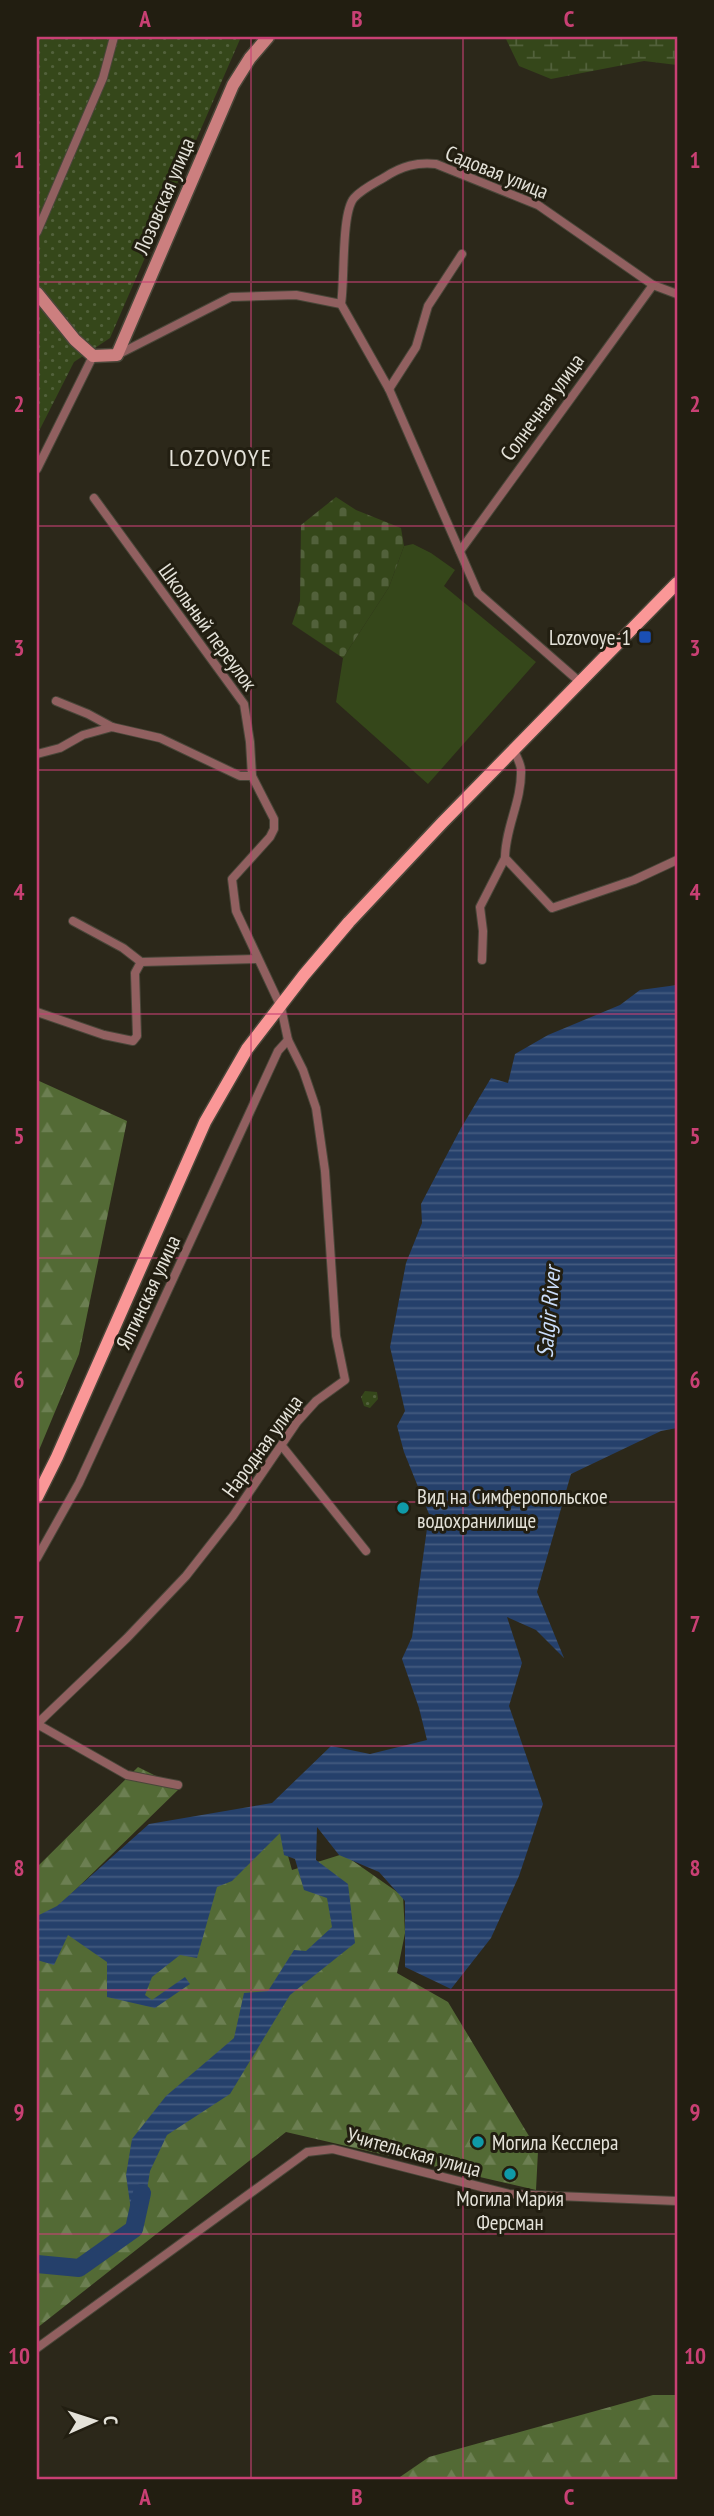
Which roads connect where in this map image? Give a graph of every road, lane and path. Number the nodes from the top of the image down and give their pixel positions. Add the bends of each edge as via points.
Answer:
1 (114, 37) edge
2 (268, 37) edge
3 (37, 232) edge
4 (462, 254) dead end
5 (653, 285) junction
6 (37, 293) edge
7 (677, 294) edge
8 (341, 304) junction
9 (117, 355) junction
10 (93, 356) junction
11 (389, 389) junction
12 (37, 469) edge
13 (94, 498) dead end
14 (460, 551) junction
15 (677, 583) edge
16 (581, 683) junction
17 (56, 701) dead end
18 (111, 727) junction
19 (514, 750) junction
20 (37, 754) edge
21 (252, 776) junction
22 (274, 829) joint
23 (505, 858) junction
24 (677, 860) edge
25 (73, 921) dead end
26 (257, 959) junction
27 (482, 960) dead end
28 (141, 962) junction
29 (281, 1007) junction
30 (37, 1012) edge
31 (288, 1040) junction
32 (282, 1446) junction
33 (37, 1497) edge
34 (366, 1550) dead end
35 (37, 1558) edge
36 (37, 1724) edge
37 (178, 1785) dead end
38 (677, 2200) edge
39 (37, 2348) edge

1 - 3 street via 103,78
2 - 9 main road, Лозовская улица via 233,85
4 - 11 street via 428,306 416,346
5 - 7 street, Садовая улица
5 - 8 street, Садовая улица via 538,205 436,164 423,163 398,169 352,201
5 - 14 street, Солнечная улица
6 - 10 main road
8 - 9 street via 296,295 231,297
8 - 11 street
9 - 10 main road
10 - 12 street
11 - 14 street
13 - 21 street, Школьный переулок via 244,704
14 - 16 street via 478,593
15 - 16 main road
16 - 19 main road
17 - 18 street
18 - 20 street
18 - 21 street via 160,738 240,776
19 - 23 street via 522,768
19 - 29 main road via 349,922
21 - 22 street, Школьный переулок via 274,819
22 - 26 street, Народная улица via 232,879 236,911
23 - 24 street via 552,908
23 - 27 street via 480,907
25 - 28 street
26 - 28 street
26 - 29 street, Народная улица
28 - 30 street via 135,973 133,1041
29 - 31 street, Народная улица
29 - 33 main road via 247,1049 205,1122
31 - 32 street, Народная улица via 316,1108 336,1336 345,1380 316,1401
31 - 35 street, Ялтинская улица via 278,1051 79,1483
32 - 34 street
32 - 36 street, Народная улица via 186,1576
36 - 37 street via 127,1775
38 - 39 street, Учительская улица via 509,2194 333,2149 307,2152

